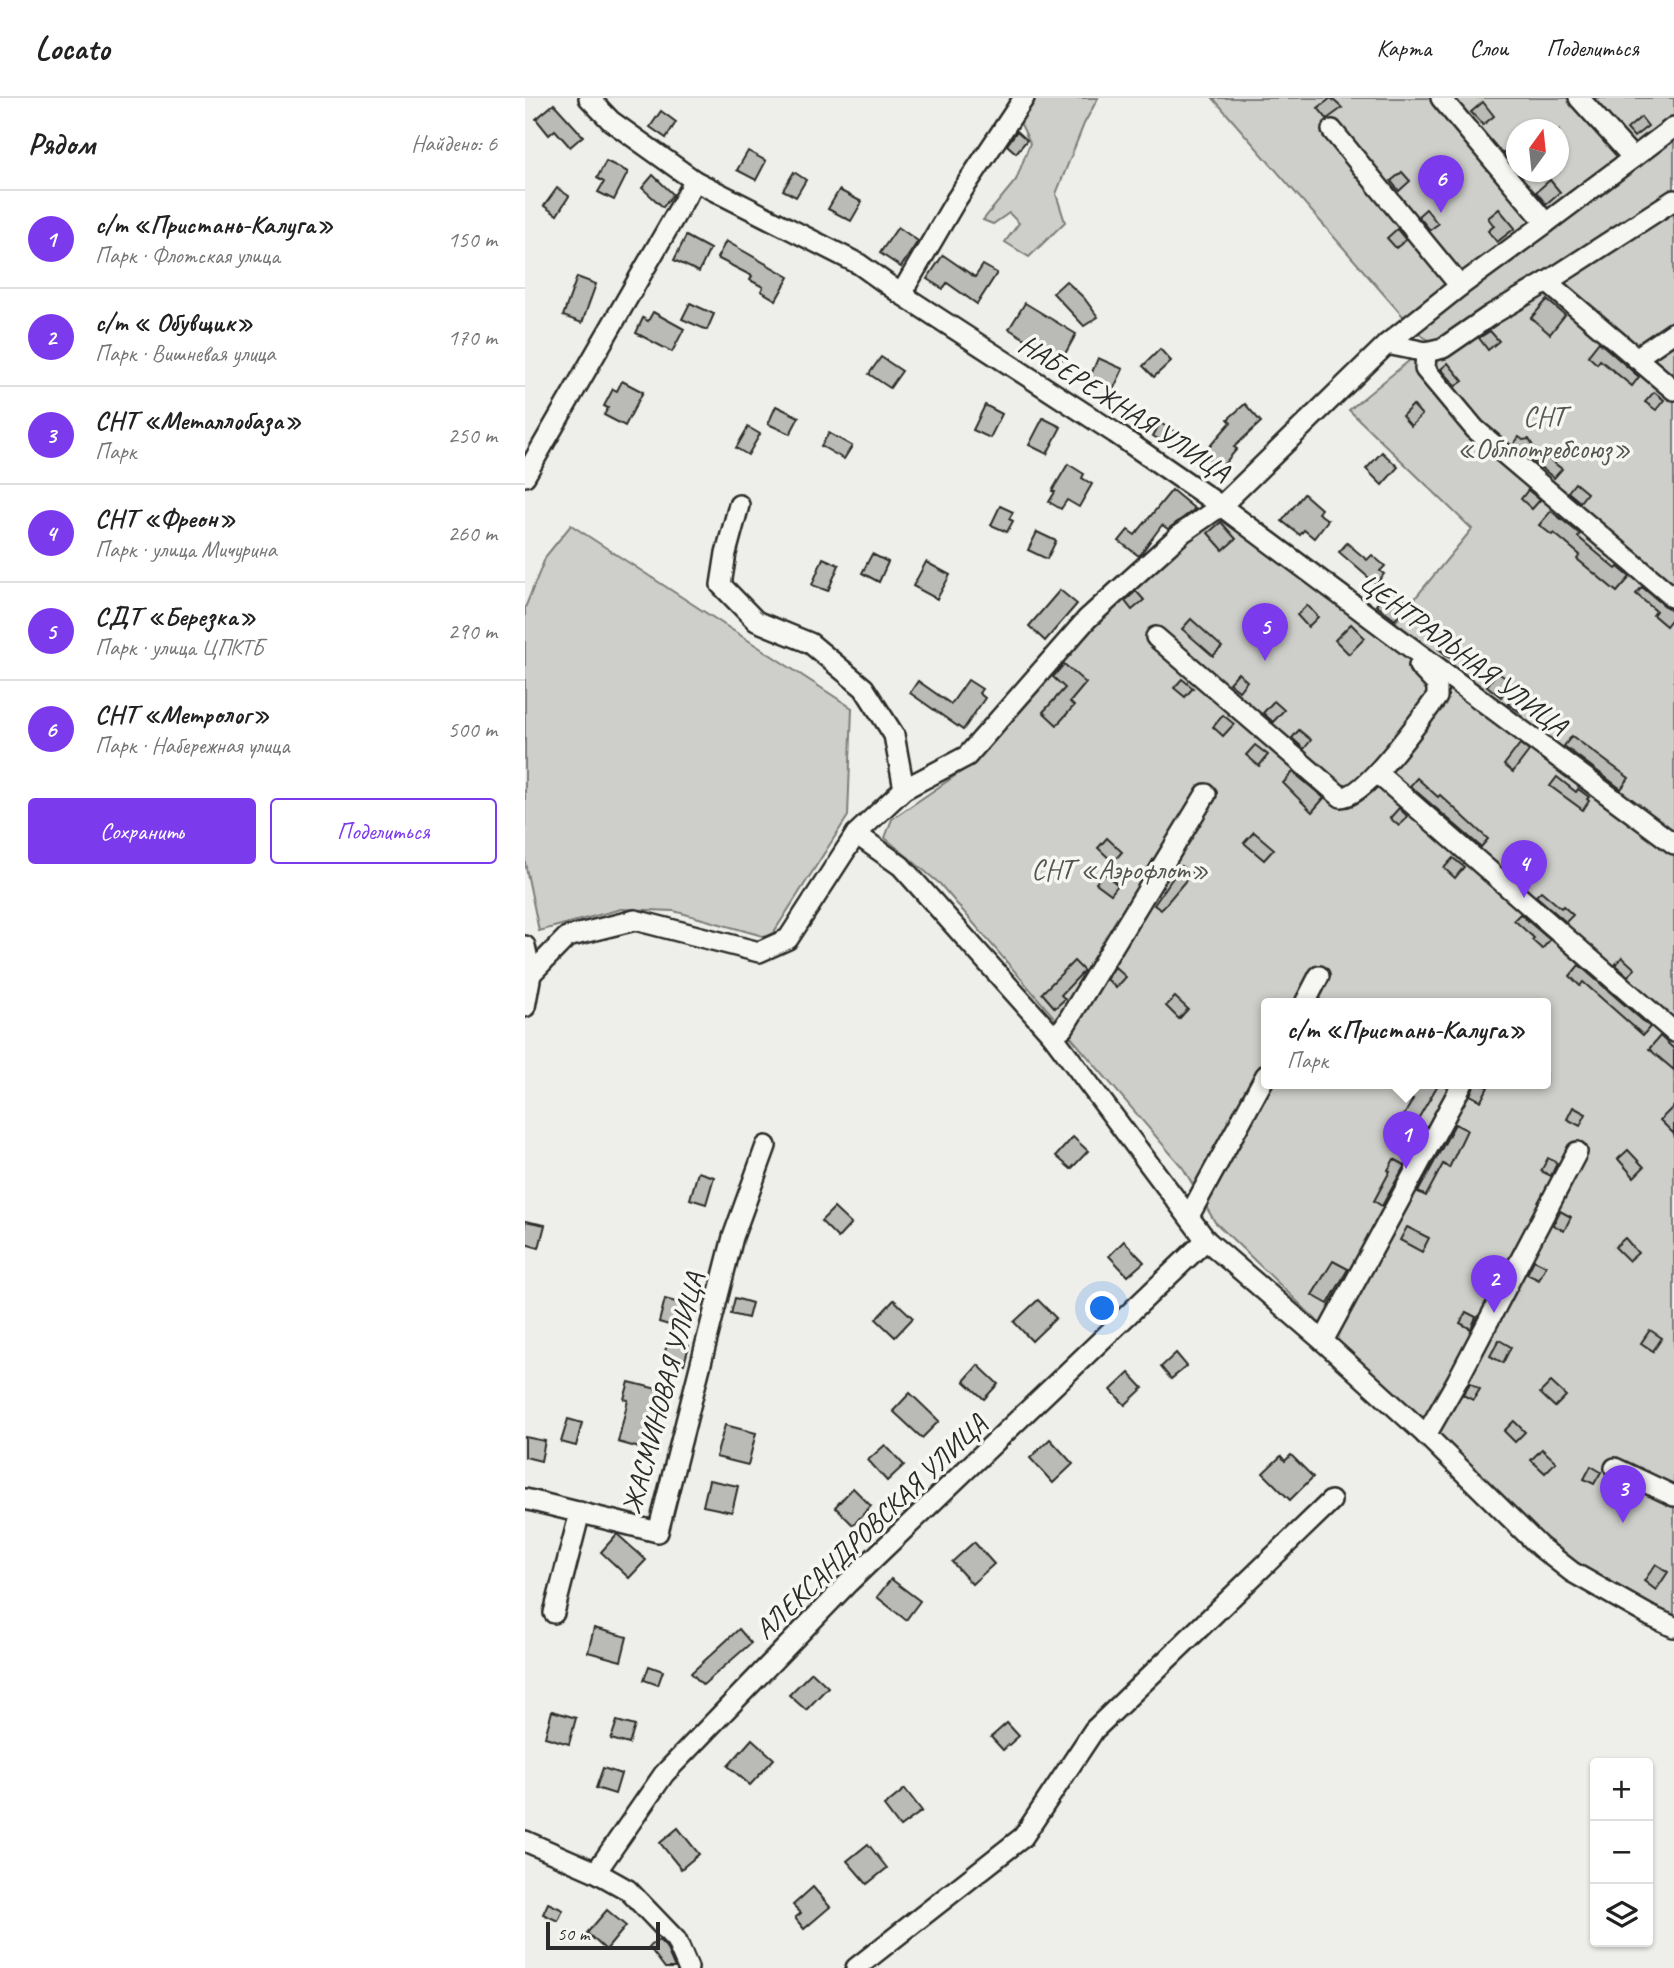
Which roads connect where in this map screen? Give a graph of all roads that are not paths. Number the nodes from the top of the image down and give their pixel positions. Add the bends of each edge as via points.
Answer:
1 (589, 98) edge
2 (1024, 98) edge
3 (1441, 98) edge
4 (1579, 98) edge
5 (1674, 127) edge
6 (1332, 130) dead end
7 (1633, 158) junction
8 (695, 181) junction
9 (1674, 200) edge
10 (1546, 223) junction
11 (1547, 282) junction
12 (1460, 286) junction
13 (901, 294) junction
14 (1674, 332) edge
15 (1387, 344) junction
16 (1426, 352) junction
17 (1636, 358) junction
18 (1674, 390) edge
19 (525, 476) edge
20 (739, 505) dead end
21 (1221, 506) junction
22 (1674, 598) edge
23 (1389, 632) junction
24 (1156, 637) dead end
25 (1377, 773) junction
26 (904, 789) junction
27 (1206, 794) dead end
28 (856, 834) junction
29 (1674, 844) edge
30 (525, 946) edge
31 (531, 974) junction
32 (1319, 976) dead end
33 (1307, 998) edge
34 (525, 1007) edge
35 (1674, 1032) edge
36 (1053, 1036) junction
37 (1261, 1084) edge
38 (1460, 1089) edge
39 (766, 1146) dead end
40 (1577, 1152) dead end
41 (1189, 1216) junction
42 (1206, 1240) junction
43 (1323, 1341) junction
44 (1426, 1435) junction
45 (1615, 1468) dead end
46 (1674, 1496) edge
47 (525, 1499) edge
48 (1331, 1502) dead end
49 (580, 1512) junction
50 (554, 1613) dead end
51 (1674, 1627) edge
52 (525, 1841) edge
53 (596, 1872) junction
54 (688, 1968) edge
55 (856, 1968) edge

1 - 8 street, НАБЕРЕЖНАЯ УЛИЦА via 611,121
2 - 13 street
3 - 10 street
4 - 7 street
5 - 7 street, НАБЕРЕЖНАЯ УЛИЦА
6 - 12 street
7 - 10 street, НАБЕРЕЖНАЯ УЛИЦА
8 - 13 street, НАБЕРЕЖНАЯ УЛИЦА via 859,264
8 - 19 street
9 - 11 street
10 - 12 street, НАБЕРЕЖНАЯ УЛИЦА
11 - 16 street via 1443,348
11 - 17 street
12 - 15 street, НАБЕРЕЖНАЯ УЛИЦА
13 - 21 street, НАБЕРЕЖНАЯ УЛИЦА
14 - 17 street
15 - 16 street
15 - 21 street, НАБЕРЕЖНАЯ УЛИЦА
16 - 22 street via 1425,369 1475,429
17 - 18 street
20 - 26 street via 720,585 756,621 810,643 864,688 894,735
21 - 23 street, ЦЕНТРАЛЬНАЯ УЛИЦА
21 - 26 street via 1182,533 1087,619 967,756
23 - 25 street via 1394,644 1432,677 1438,691
23 - 29 street, ЦЕНТРАЛЬНАЯ УЛИЦА
24 - 25 street via 1341,797 1354,794
25 - 35 street
26 - 28 street
27 - 36 street via 1064,1027
28 - 31 street via 788,939 759,951 635,920 567,937
28 - 36 street via 901,866
30 - 31 street
31 - 34 street
32 - 33 street
36 - 41 street
37 - 41 street
38 - 43 street
39 - 49 street, ЖАСМИНОВАЯ УЛИЦА via 733,1237 658,1532
40 - 44 street
41 - 42 street
42 - 43 street
42 - 53 street, АЛЕКСАНДРОВСКАЯ УЛИЦА via 848,1583 664,1774
43 - 44 street
44 - 51 street via 1540,1547 1572,1572
45 - 46 street
47 - 49 street, ЖАСМИНОВАЯ УЛИЦА
48 - 55 street via 1094,1730 1023,1838
49 - 50 street
52 - 53 street
53 - 54 street via 628,1890 676,1940

